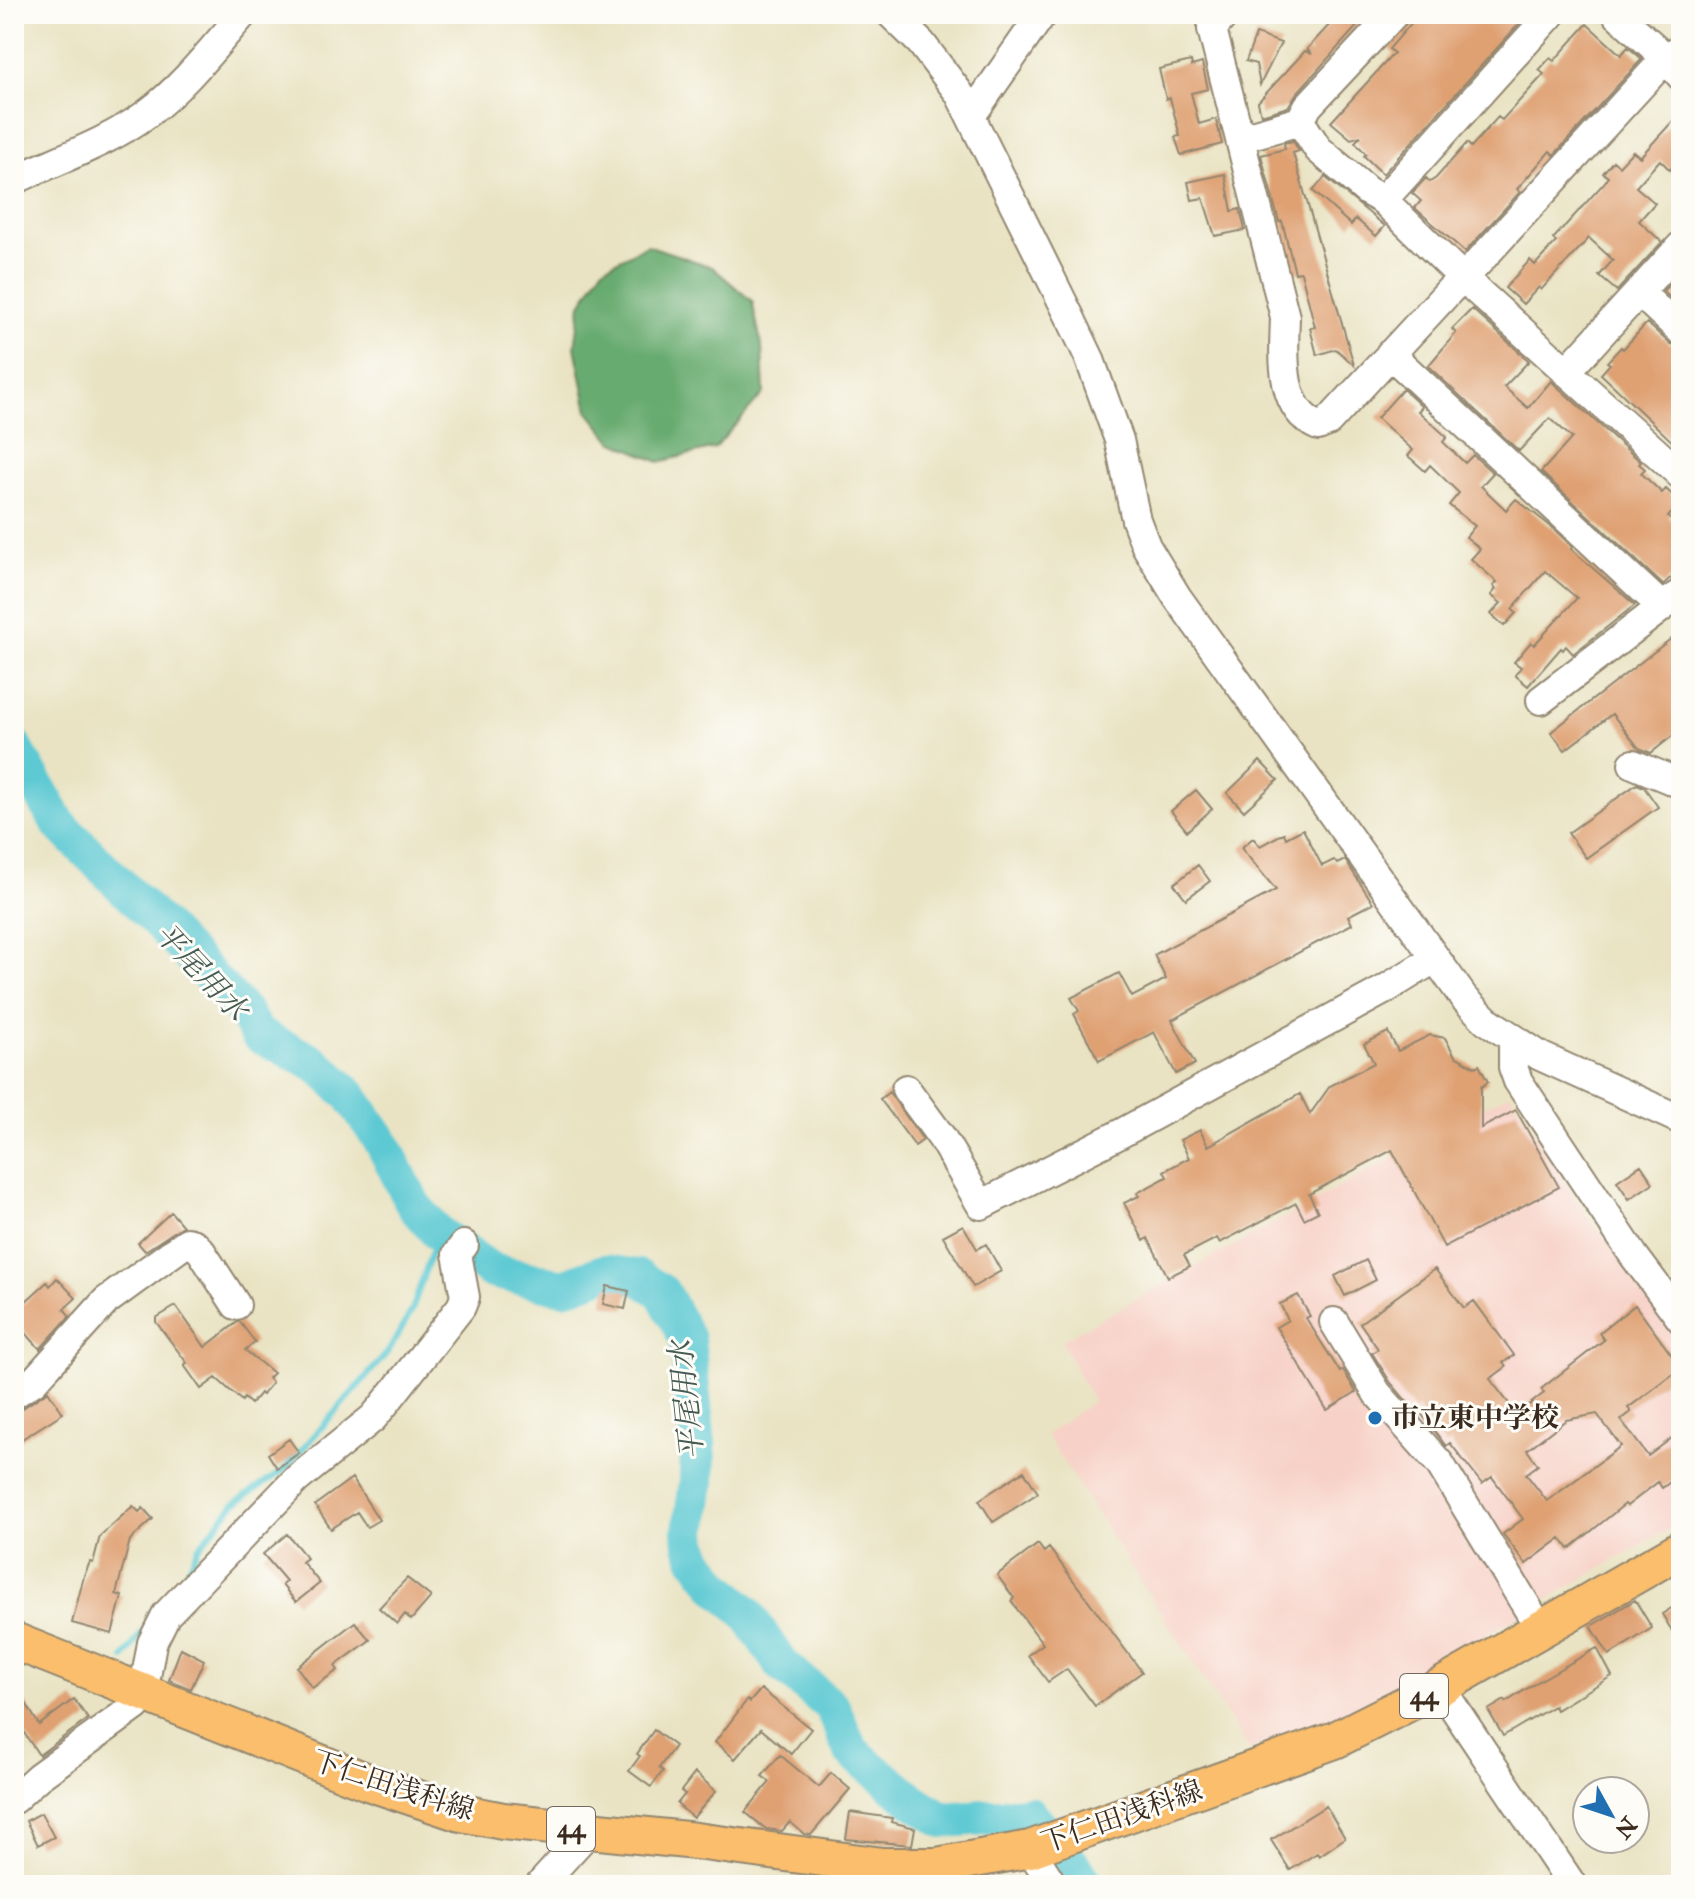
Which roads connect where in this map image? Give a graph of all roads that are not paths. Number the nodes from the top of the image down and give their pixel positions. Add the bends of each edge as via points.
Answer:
1 (243, 14) edge
2 (891, 14) edge
3 (1042, 14) edge
4 (1225, 14) edge
5 (1394, 14) edge
6 (1551, 14) edge
7 (1617, 14) edge
8 (1676, 61) edge
9 (971, 116) junction
10 (1300, 121) junction
11 (1241, 138) junction
12 (14, 180) edge
13 (1383, 200) junction
14 (1681, 246) edge
15 (1463, 278) junction
16 (1640, 293) junction
17 (1681, 331) edge
18 (1390, 354) junction
19 (1566, 372) junction
20 (1681, 475) edge
21 (1672, 600) edge
22 (1541, 700) dead end
23 (1633, 764) dead end
24 (1681, 784) edge
25 (1434, 959) junction
26 (1513, 1041) junction
27 (906, 1089) dead end
28 (1681, 1120) edge
29 (461, 1249) dead end
30 (236, 1305) dead end
31 (1681, 1319) edge
32 (1334, 1322) dead end
33 (14, 1394) edge
34 (1681, 1549) edge
35 (1541, 1630) junction
36 (14, 1641) edge
37 (1440, 1687) junction
38 (143, 1694) junction
39 (14, 1799) edge
40 (589, 1831) junction
41 (1030, 1849) junction
42 (540, 1885) edge
43 (1053, 1885) edge
44 (1572, 1885) edge

1 - 12 street via 190,75 147,114 96,144
2 - 9 street via 942,69
3 - 9 street
4 - 11 street via 1212,29
5 - 10 street
6 - 13 street
7 - 8 street
8 - 15 street
9 - 25 street via 1089,357 1119,440 1146,546
10 - 11 street
10 - 13 street via 1318,149
11 - 18 street via 1285,317 1282,360 1295,406 1306,421 1318,426 1328,422
13 - 15 street
14 - 16 street
15 - 18 street
15 - 19 street
16 - 17 street
16 - 19 street
18 - 21 street
19 - 20 street
21 - 22 street
23 - 24 street
25 - 26 street via 1464,998
25 - 27 street via 981,1205
26 - 28 street
26 - 31 street via 1518,1081
29 - 38 street via 461,1307 373,1418 297,1479 166,1615 152,1643
30 - 33 street via 201,1251 187,1242 106,1301 34,1381
32 - 35 street via 1377,1393 1440,1464
34 - 35 main road, 下仁田浅科線 / 44
35 - 37 main road, 下仁田浅科線 / 44
36 - 38 main road, 下仁田浅科線 / 44
37 - 41 main road, 下仁田浅科線 / 44 via 1335,1740
37 - 44 street
38 - 39 street via 136,1706
38 - 40 main road, 下仁田浅科線 / 44 via 418,1801 503,1821
40 - 41 main road, 下仁田浅科線 / 44 via 883,1866 937,1866
40 - 42 street
41 - 43 street

